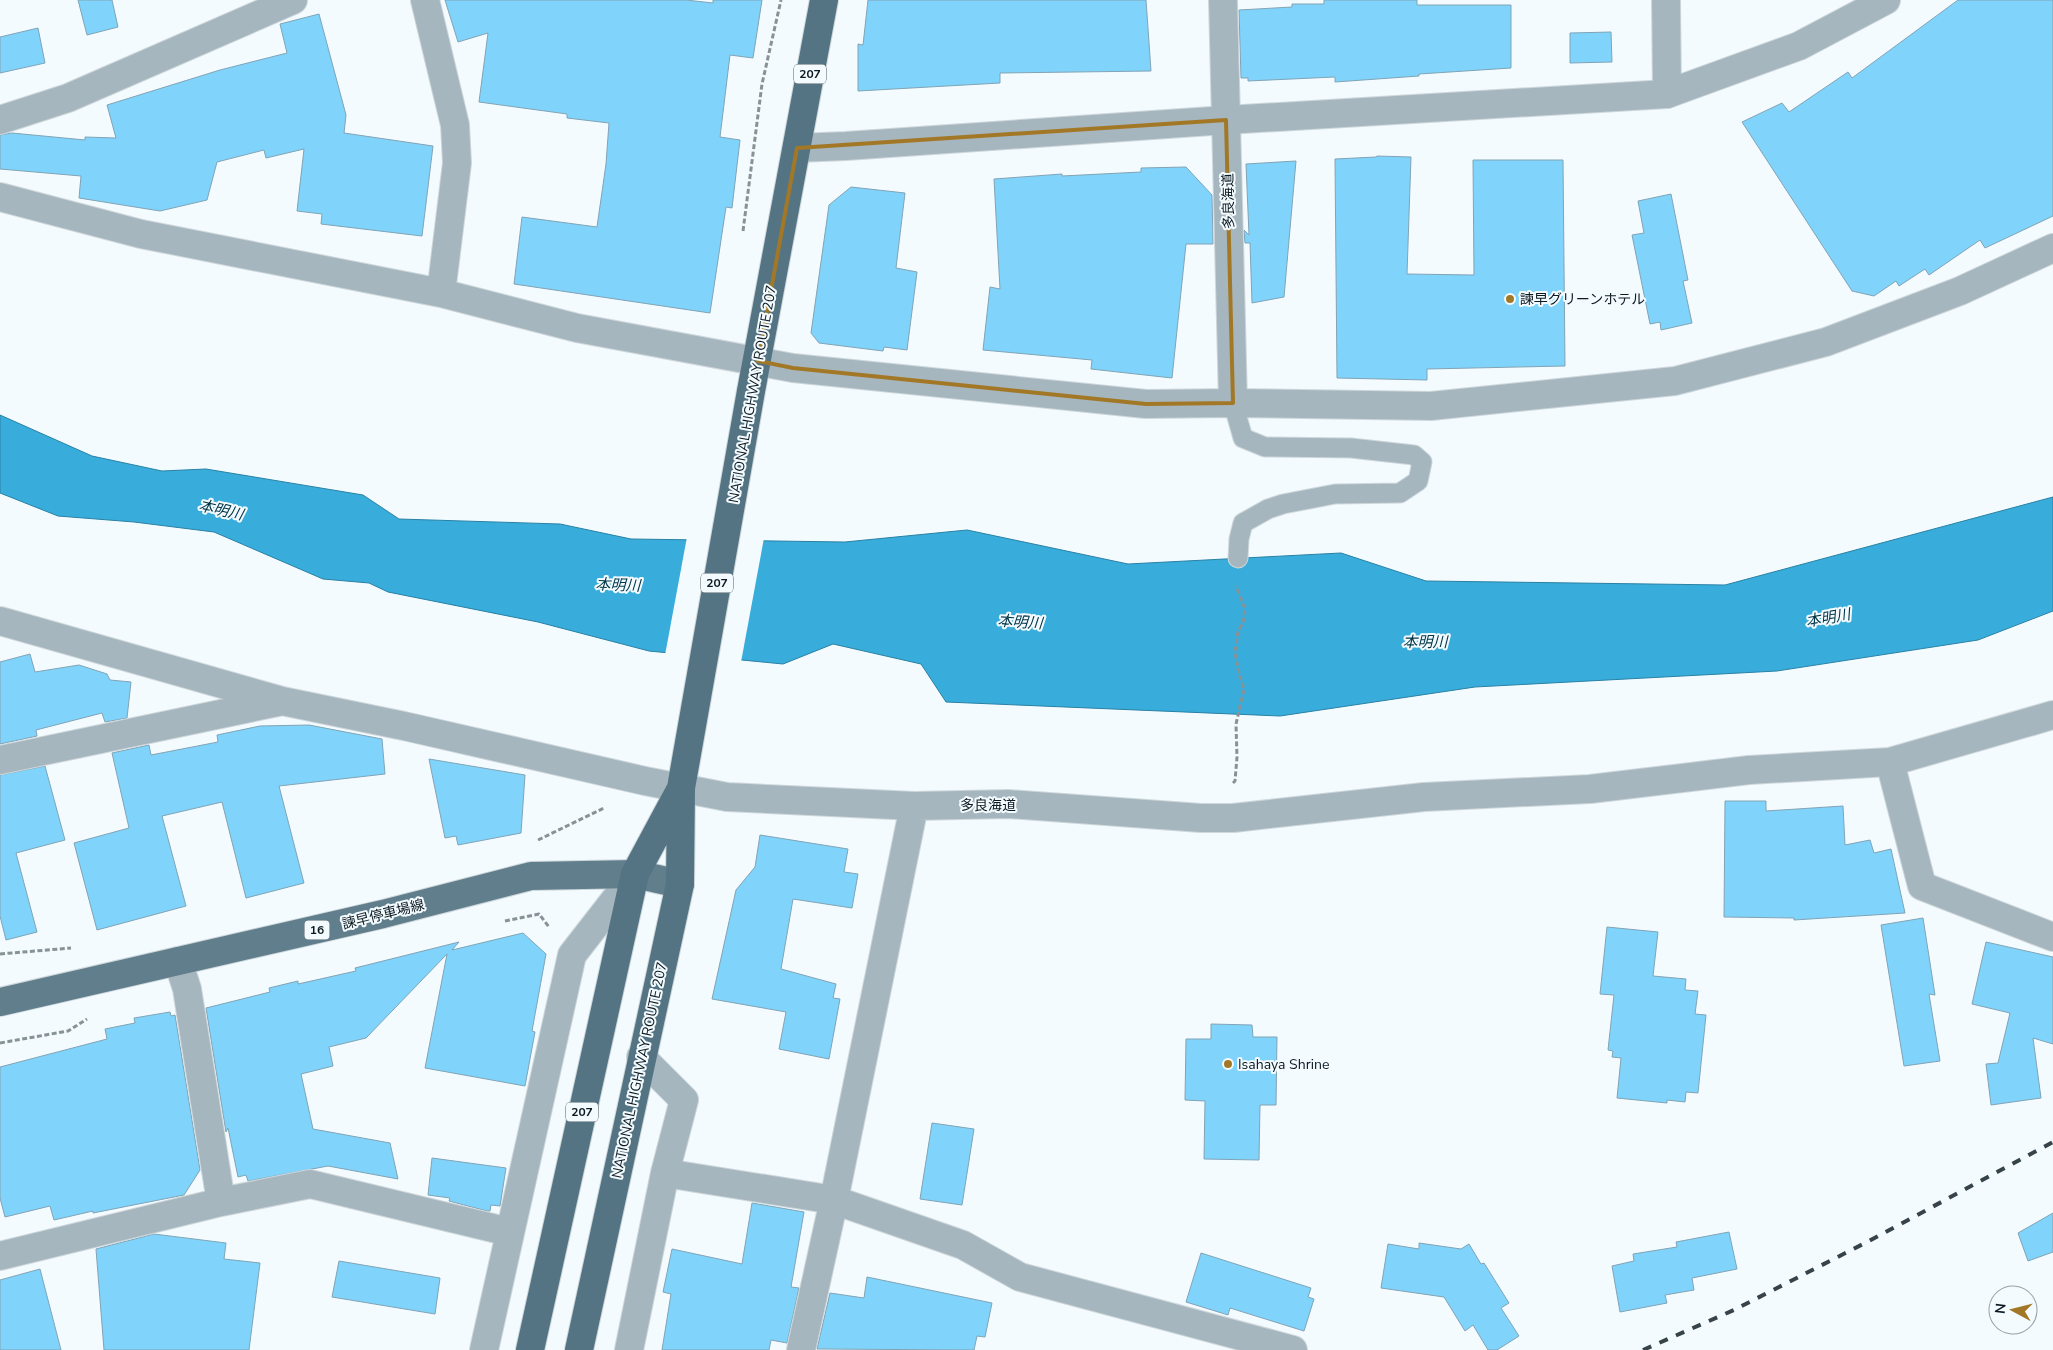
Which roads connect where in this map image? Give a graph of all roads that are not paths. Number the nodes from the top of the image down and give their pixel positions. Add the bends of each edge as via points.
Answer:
1 (293, 0) edge
2 (425, 0) edge
3 (824, 0) edge
4 (1223, 0) edge
5 (1666, 0) edge
6 (1886, 0) edge
7 (1667, 94) junction
8 (0, 120) edge
9 (1226, 120) junction
10 (797, 148) junction
11 (0, 197) edge
12 (2053, 248) edge
13 (441, 293) junction
14 (758, 361) junction
15 (1233, 403) junction
16 (1238, 558) road end
17 (0, 621) edge
18 (282, 701) junction
19 (2053, 715) edge
20 (0, 760) edge
21 (1890, 762) junction
22 (682, 781) junction
23 (914, 806) junction
24 (635, 874) junction
25 (680, 884) junction
26 (2053, 937) edge
27 (178, 961) junction
28 (0, 1002) edge
29 (641, 1057) junction
30 (665, 1172) junction
31 (834, 1200) junction
32 (221, 1202) junction
33 (510, 1232) junction
34 (0, 1256) edge
35 (484, 1350) edge
36 (530, 1350) edge
37 (579, 1350) edge
38 (629, 1350) edge
39 (801, 1350) edge
40 (1293, 1350) edge

1 - 8 street via 68,98
2 - 13 street via 456,125 457,162
3 - 10 highway, NATIONAL HIGHWAY ROUTE 207 / 207
4 - 9 street, 多良海道
5 - 7 street
6 - 7 street via 1798,46
7 - 9 street
9 - 10 street
9 - 15 street, 多良海道
10 - 14 highway, NATIONAL HIGHWAY ROUTE 207 / 207
11 - 13 street via 141,234
12 - 15 street via 1960,291 1826,342 1675,381 1431,406
13 - 14 street via 577,328
14 - 15 street via 793,368 1146,404
14 - 22 highway, NATIONAL HIGHWAY ROUTE 207 / 207
15 - 16 lane via 1243,438 1265,447 1351,448 1414,455 1422,462 1418,481 1400,493 1335,494 1268,509 1243,523
17 - 18 street, 多良海道
18 - 20 street
18 - 22 street, 多良海道 via 645,781
19 - 21 street, 多良海道
21 - 23 street, 多良海道 via 1749,770 1590,789 1424,798 1233,818 1008,804
21 - 26 street via 1922,886
22 - 23 street, 多良海道 via 727,797
22 - 24 highway, NATIONAL HIGHWAY ROUTE 207 / 207
22 - 25 highway, NATIONAL HIGHWAY ROUTE 207 / 207
23 - 31 street
24 - 25 main road, 諫早停車場線 / 16
24 - 27 main road, 諫早停車場線 / 16 via 531,876
24 - 33 street via 572,955
24 - 36 highway, NATIONAL HIGHWAY ROUTE 207 / 207
25 - 29 highway, NATIONAL HIGHWAY ROUTE 207 / 207
27 - 28 main road, 諫早停車場線 / 16
27 - 32 street via 187,989
29 - 30 street via 684,1100
29 - 37 highway, NATIONAL HIGHWAY ROUTE 207 / 207
30 - 31 street
30 - 38 street
31 - 39 street
31 - 40 street via 963,1245 1020,1277
32 - 33 street via 310,1184
32 - 34 street
33 - 35 street

